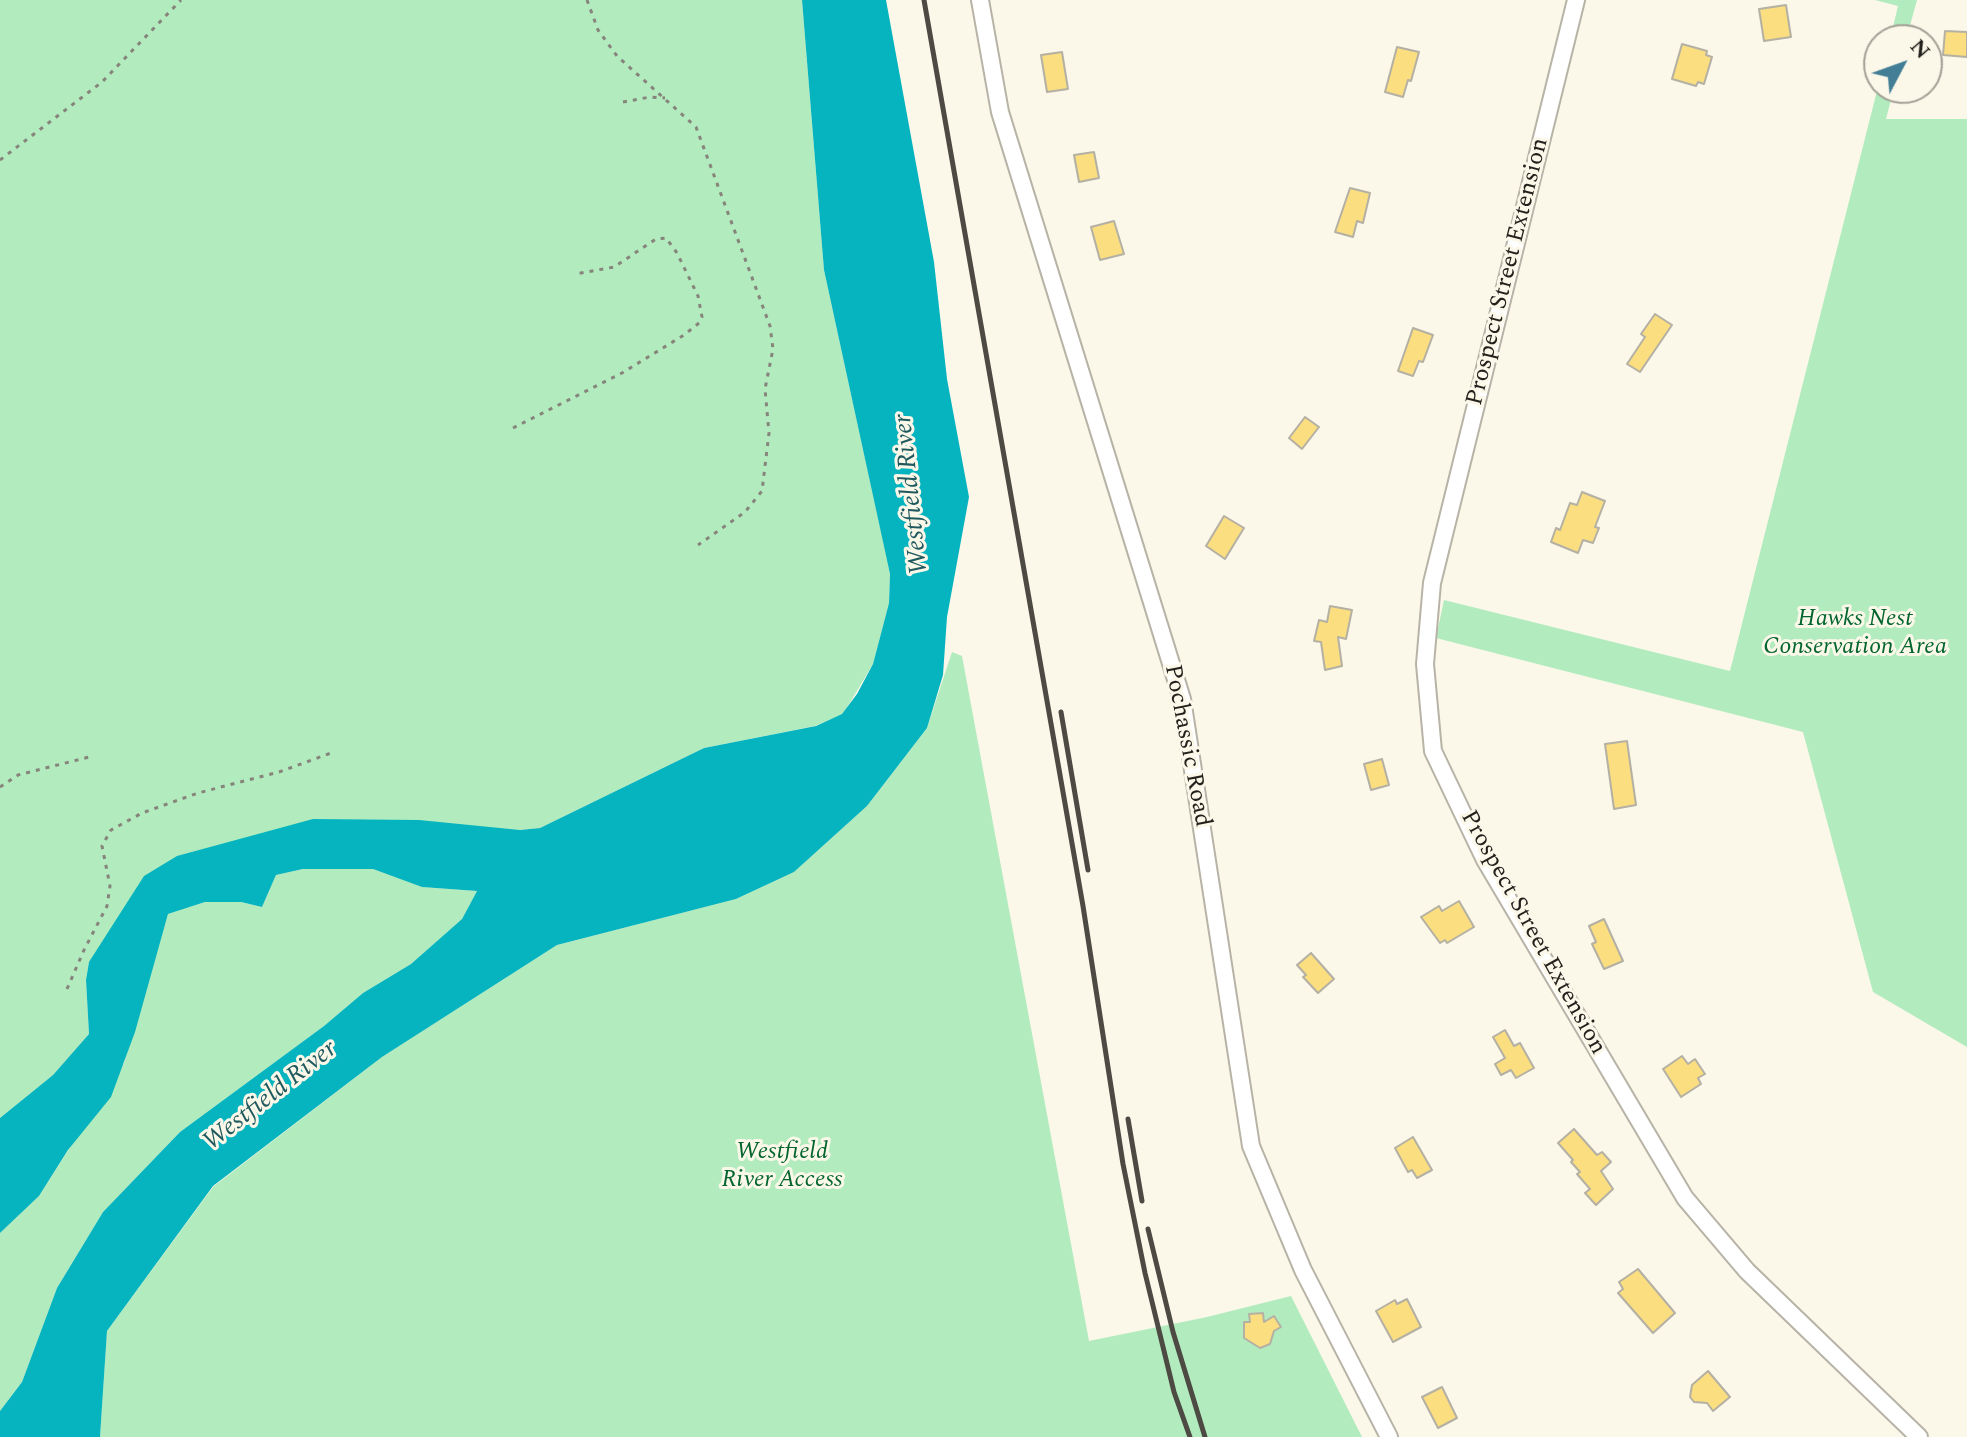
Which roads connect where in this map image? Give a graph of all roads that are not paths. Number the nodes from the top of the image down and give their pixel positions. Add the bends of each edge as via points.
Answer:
1 (980, 0) edge
2 (1576, 0) edge
3 (1389, 1437) edge
4 (1919, 1437) edge

1 - 3 street, Pochassic Road via 1000,112 1182,699 1251,1146 1303,1270
2 - 4 street, Prospect Street Extension via 1432,583 1425,664 1433,751 1485,860 1685,1198 1747,1271

